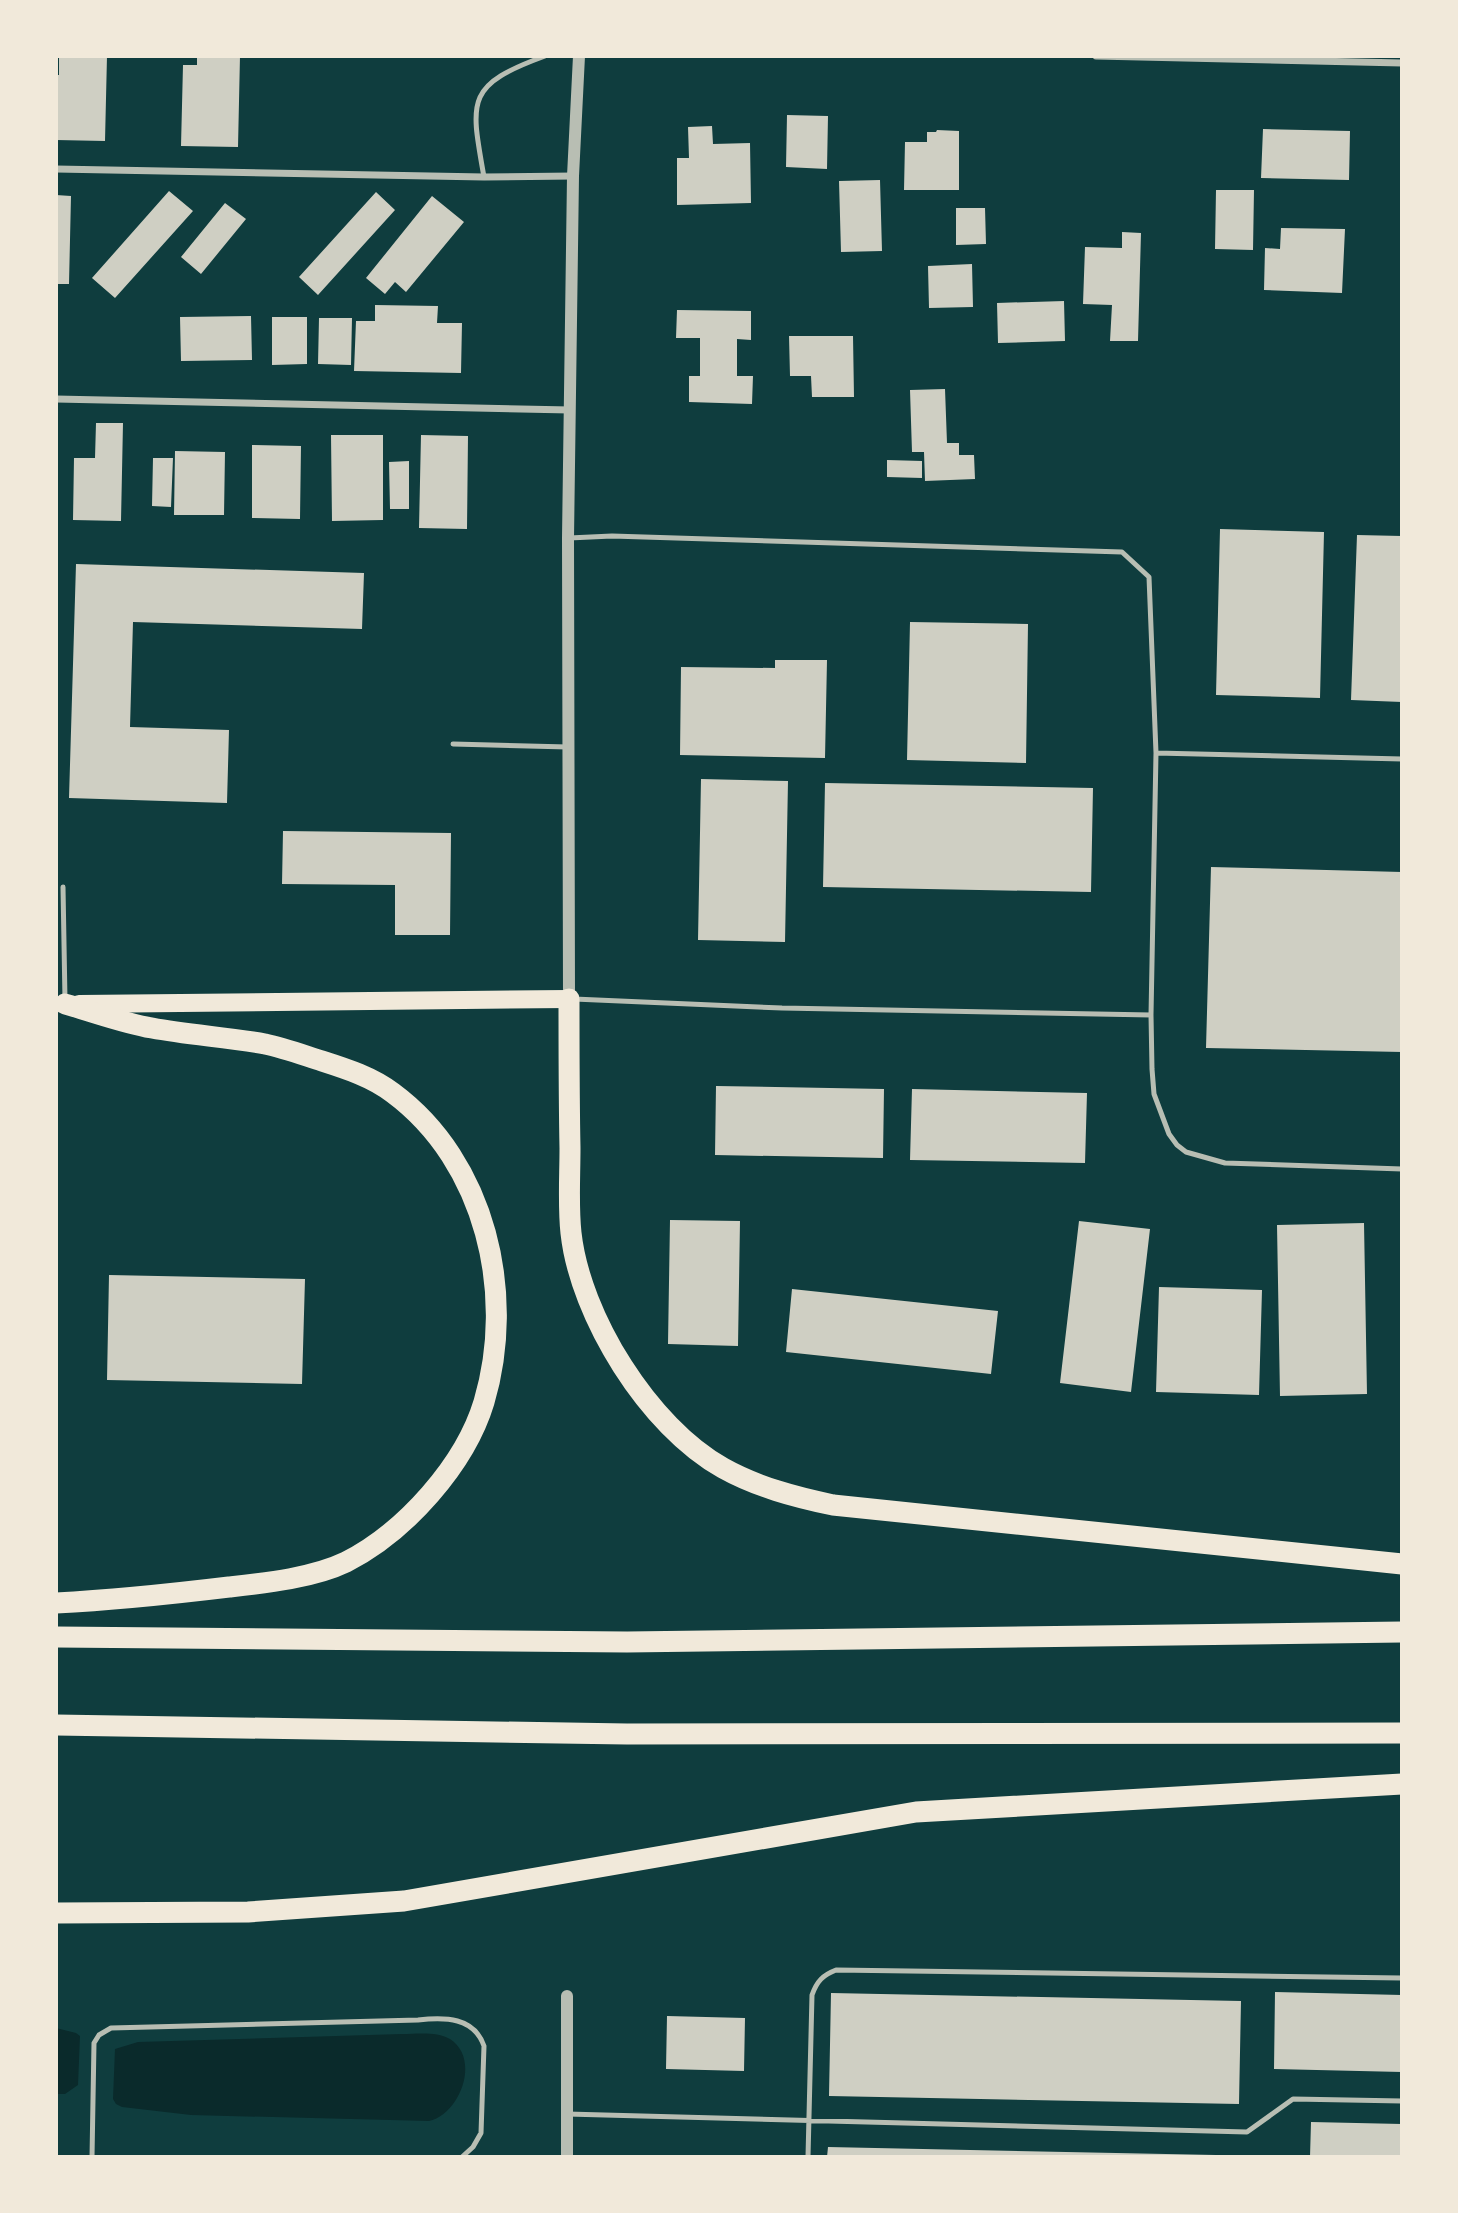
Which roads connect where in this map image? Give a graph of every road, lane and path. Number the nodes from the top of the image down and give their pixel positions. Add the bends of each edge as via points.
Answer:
1 (545, 56) edge
2 (579, 56) edge
3 (1096, 56) edge
4 (1402, 63) edge
5 (56, 169) edge
6 (573, 176) junction
7 (484, 177) junction
8 (56, 399) edge
9 (570, 410) junction
10 (568, 538) junction
11 (453, 744) dead end
12 (568, 747) junction
13 (1156, 753) junction
14 (1402, 759) edge
15 (63, 887) dead end
16 (569, 999) junction
17 (60, 1004) edge
18 (1151, 1015) junction
19 (1402, 1169) edge
20 (1402, 1564) edge
21 (56, 1603) edge
22 (1402, 1632) edge
23 (56, 1636) edge
24 (56, 1725) edge
25 (1402, 1733) edge
26 (1402, 1784) edge
27 (56, 1913) edge
28 (1402, 1978) edge
29 (567, 1996) dead end
30 (1402, 2101) edge
31 (567, 2114) junction
32 (809, 2120) junction
33 (92, 2157) edge
34 (462, 2157) edge
35 (567, 2157) edge
36 (808, 2157) edge

1 - 7 lane via 512,68 484,89 476,106 475,127
2 - 6 street
3 - 4 street
5 - 7 street
6 - 7 street
6 - 9 street
8 - 9 street
9 - 10 street
10 - 12 street
10 - 13 lane via 1122,552 1149,577
11 - 12 lane
12 - 16 street
13 - 14 lane
13 - 18 lane
15 - 17 lane
16 - 17 main road
16 - 18 lane
16 - 20 highway via 571,1234 586,1297 640,1392 681,1437 721,1467 785,1494 833,1505
17 - 21 highway via 150,1028 268,1045 365,1076 391,1091 428,1124 474,1198 491,1255 497,1308 484,1403 470,1434 441,1482 364,1551 322,1570 262,1583 124,1600
18 - 19 lane via 1154,1094 1168,1133 1186,1152 1247,1165
22 - 23 highway via 627,1642
24 - 25 highway via 627,1734
26 - 27 highway via 916,1812 404,1901 248,1912
28 - 32 lane via 836,1970 825,1974 812,1995
29 - 31 street
30 - 32 lane via 1293,2099 1247,2132
31 - 32 lane
31 - 35 street
32 - 36 lane
33 - 34 lane via 94,2043 111,2028 440,2017 462,2022 479,2034 484,2046 481,2133

